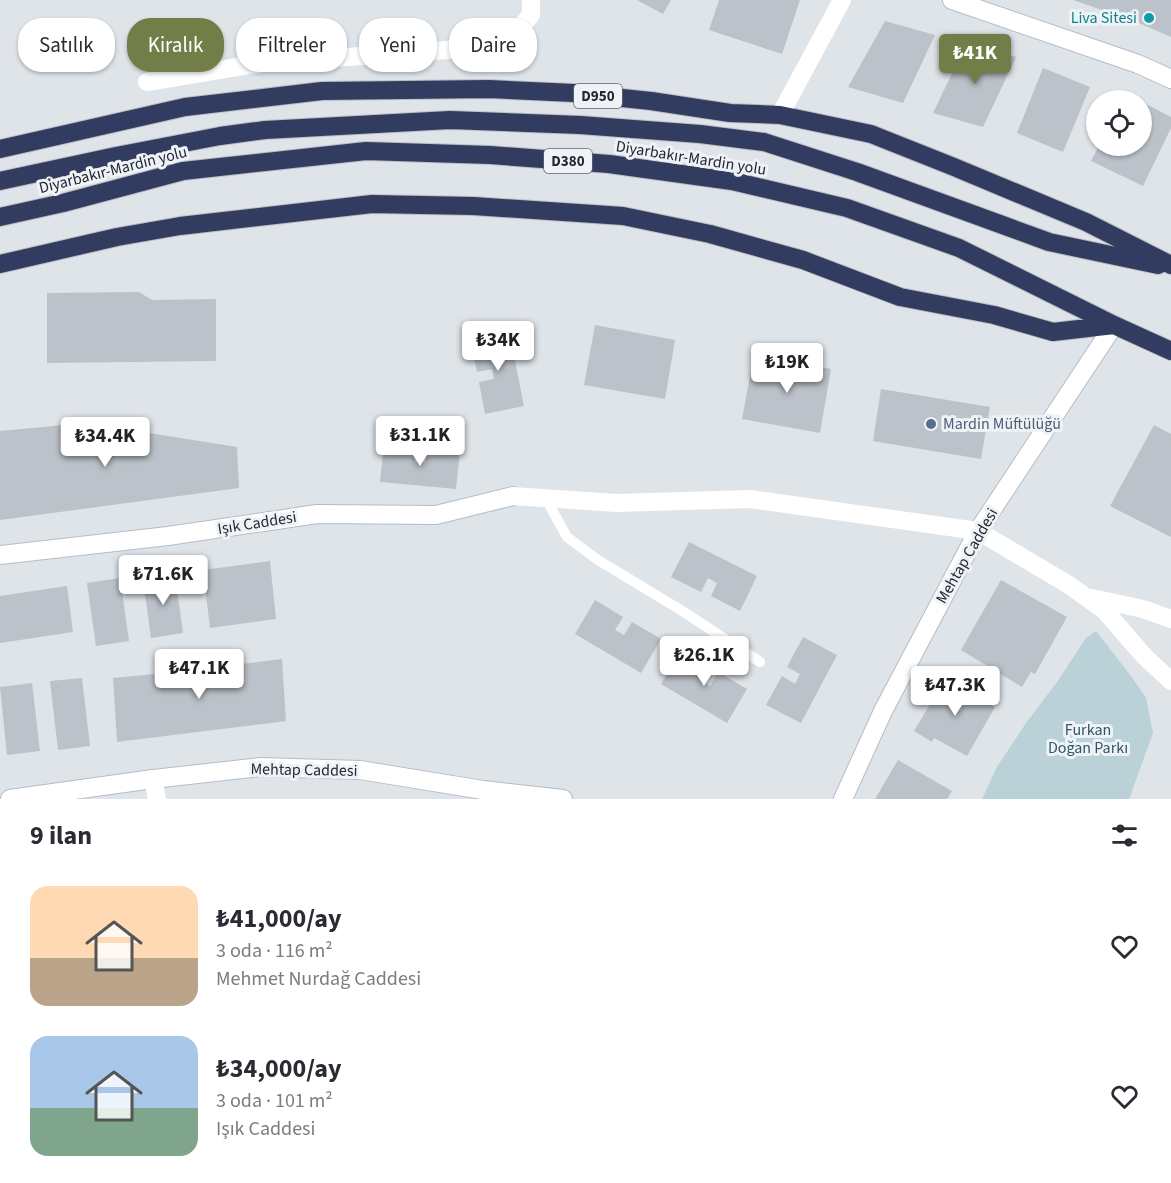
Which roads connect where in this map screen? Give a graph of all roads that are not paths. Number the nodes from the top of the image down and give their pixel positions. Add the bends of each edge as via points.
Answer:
1 (531, 0) edge
2 (842, 0) edge
3 (952, 0) edge
4 (1171, 79) edge
5 (147, 82) dead end
6 (780, 115) junction
7 (0, 148) edge
8 (0, 181) edge
9 (0, 217) edge
10 (0, 264) edge
11 (1171, 266) edge
12 (1114, 325) junction
13 (1171, 351) edge
14 (546, 499) junction
15 (978, 531) junction
16 (0, 555) edge
17 (1085, 597) junction
18 (1171, 619) edge
19 (760, 662) dead end
20 (1171, 681) edge
21 (153, 779) junction
22 (482, 795) edge
23 (10, 799) edge
24 (157, 799) edge
25 (563, 799) edge
26 (843, 799) edge

1 - 5 street via 531,15 508,41 447,50 262,63
2 - 6 street
3 - 4 street
6 - 7 highway, D950 via 730,113 574,93 489,89 322,91 185,107
6 - 11 highway, D950 via 871,134 1086,222
8 - 11 highway, Diyarbakır-Mardin yolu / D380 via 139,151 265,130 450,120 580,125 764,142 1049,242
9 - 12 highway, Diyarbakır-Mardin yolu / D380 via 183,171 366,151 609,164 732,181 847,208 960,249
10 - 12 highway via 180,226 372,204 473,206 623,216 711,234 803,260 900,297 994,315 1053,332
12 - 13 highway, Diyarbakır-Mardin yolu
12 - 15 street, Mehtap Caddesi
14 - 15 street, Işık Caddesi via 616,503 750,499
14 - 16 street, Işık Caddesi via 513,496 436,515 317,514
14 - 19 lane via 567,537 598,561
15 - 17 street
15 - 26 street, Mehtap Caddesi via 883,711
17 - 18 street
17 - 20 street via 1105,611
21 - 22 street, Mehtap Caddesi via 261,767 360,770
21 - 23 street, Mehtap Caddesi
21 - 24 street
22 - 25 street, Mehtap Caddesi

